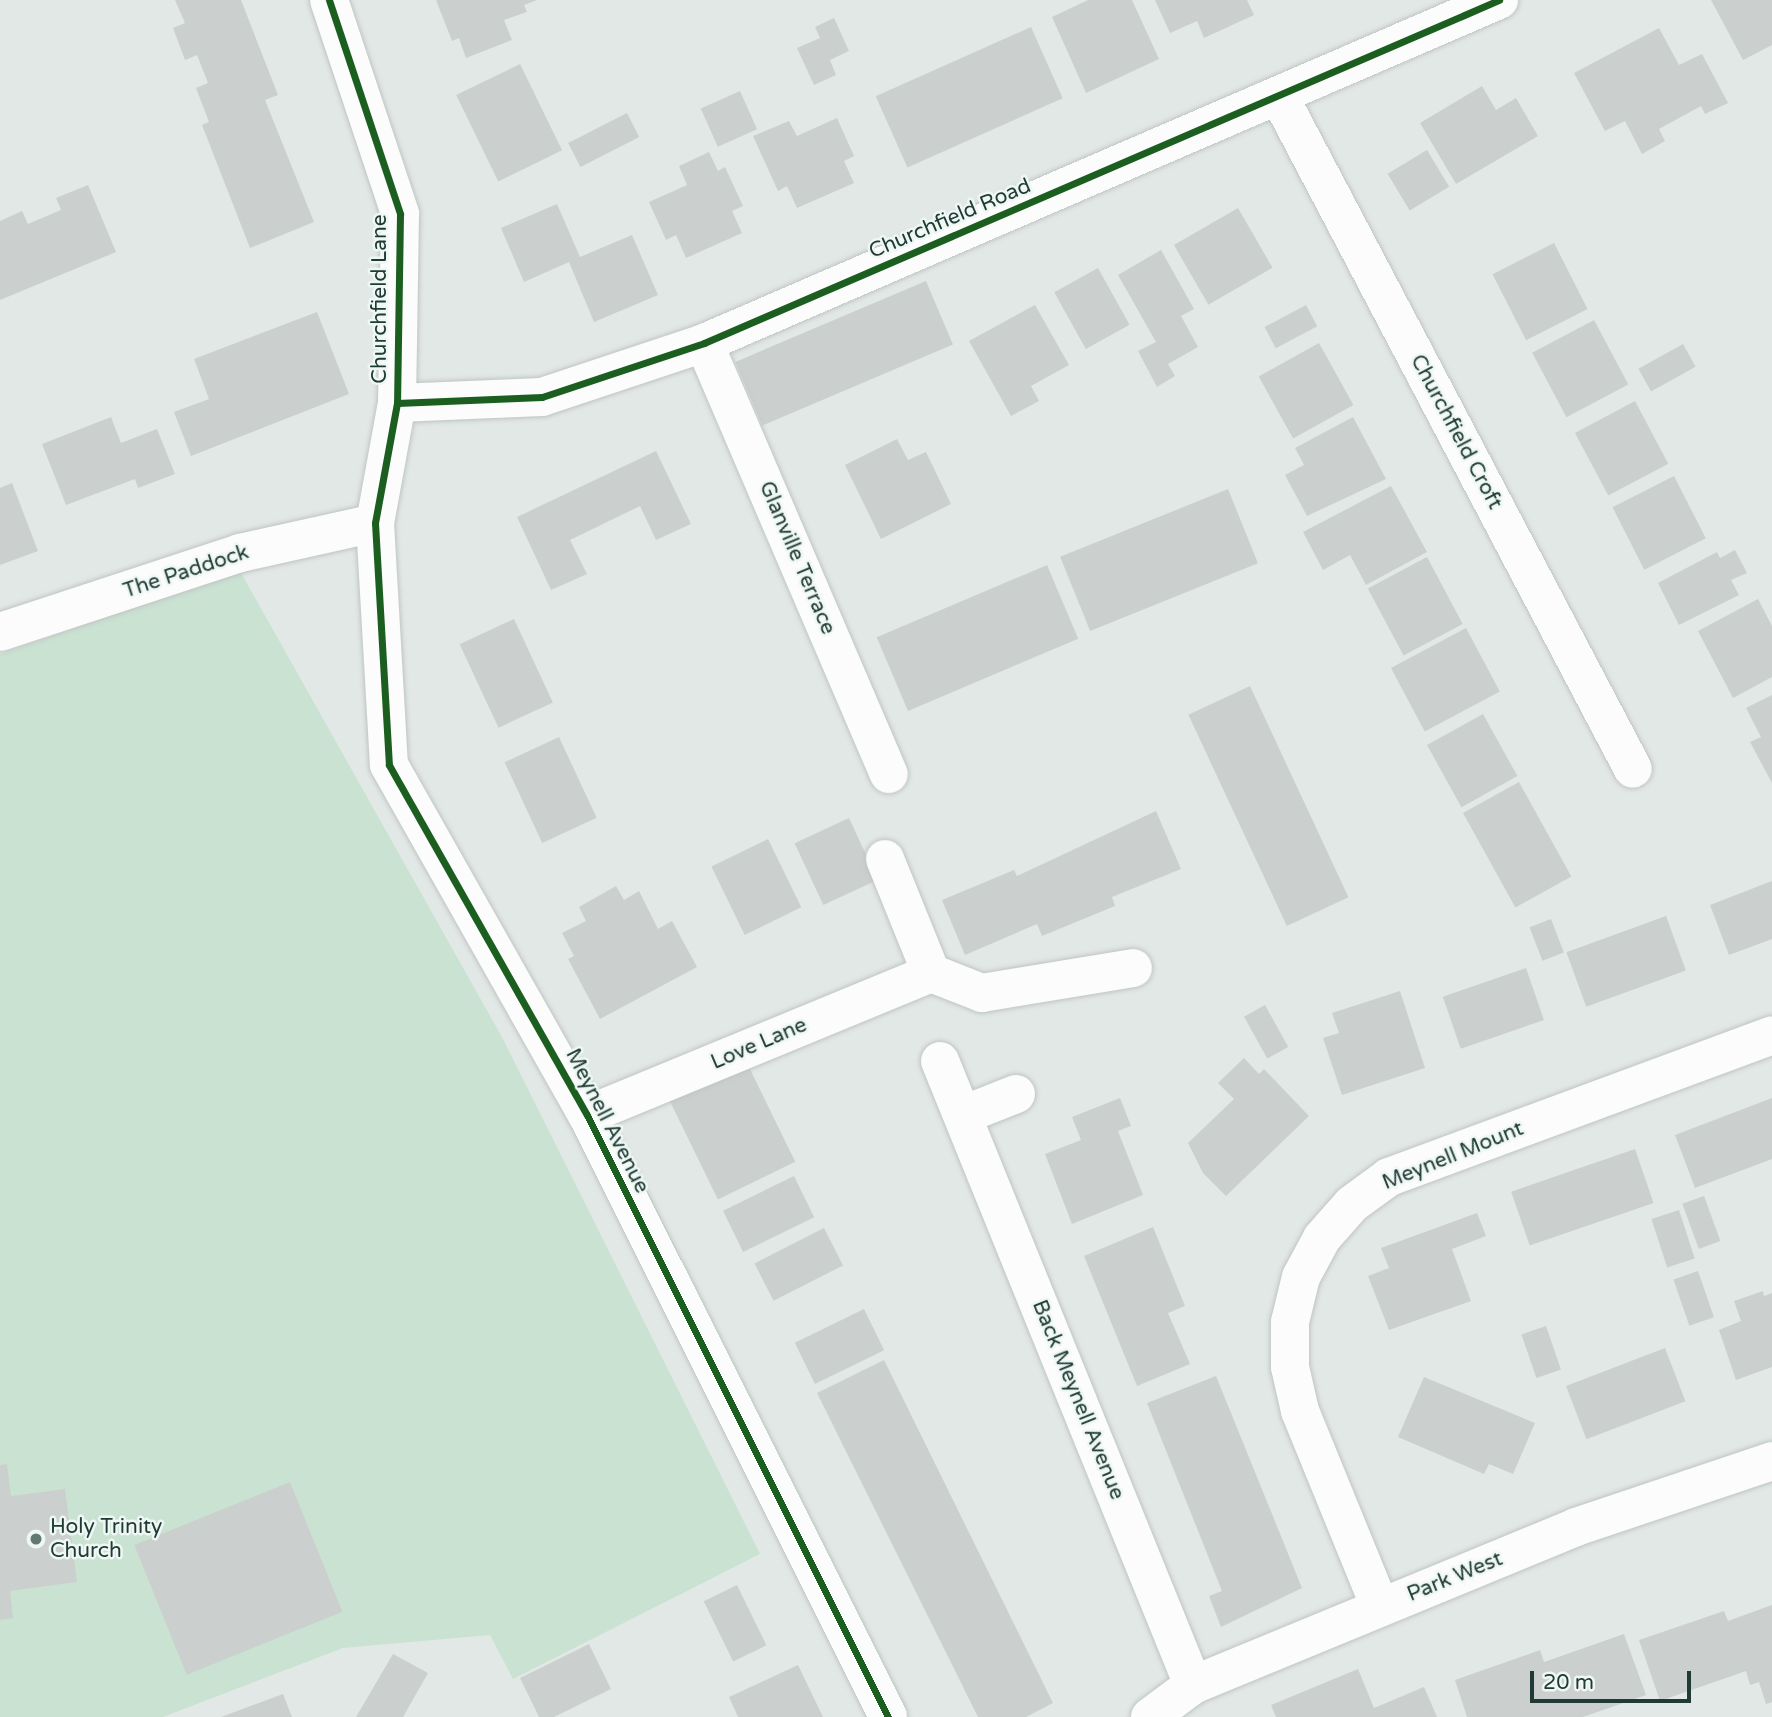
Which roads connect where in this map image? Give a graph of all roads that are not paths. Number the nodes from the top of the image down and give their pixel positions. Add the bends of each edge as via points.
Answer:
1 (329, 0) edge
2 (1499, 0) edge
3 (1279, 96) junction
4 (704, 343) junction
5 (397, 403) junction
6 (375, 523) junction
7 (0, 632) edge
8 (1633, 769) dead end
9 (889, 774) dead end
10 (885, 859) dead end
11 (1133, 968) dead end
12 (931, 972) junction
13 (1772, 1035) edge
14 (940, 1061) dead end
15 (1016, 1094) dead end
16 (587, 1115) junction
17 (963, 1115) junction
18 (1772, 1461) edge
19 (1380, 1607) junction
20 (1193, 1685) junction
21 (888, 1717) edge
22 (1150, 1717) edge

1 - 5 street, Churchfield Lane via 400,214
2 - 3 street, Churchfield Road
3 - 4 street, Churchfield Road
3 - 8 street, Churchfield Croft
4 - 5 street, Churchfield Road via 542,397
4 - 9 street, Glanville Terrace
5 - 6 street, Churchfield Lane
6 - 7 street, The Paddock via 240,553
6 - 16 street, Meynell Avenue via 389,765
10 - 12 street
11 - 12 street via 982,993
12 - 16 street, Love Lane
13 - 19 street, Meynell Mount via 1389,1177 1352,1204 1322,1238 1290,1322 1290,1367 1300,1412
14 - 17 street, Back Meynell Avenue
15 - 17 street
16 - 21 street, Meynell Avenue
17 - 20 street, Back Meynell Avenue
18 - 19 street, Park West via 1576,1527
19 - 20 street, Park West
20 - 22 street, Park West

